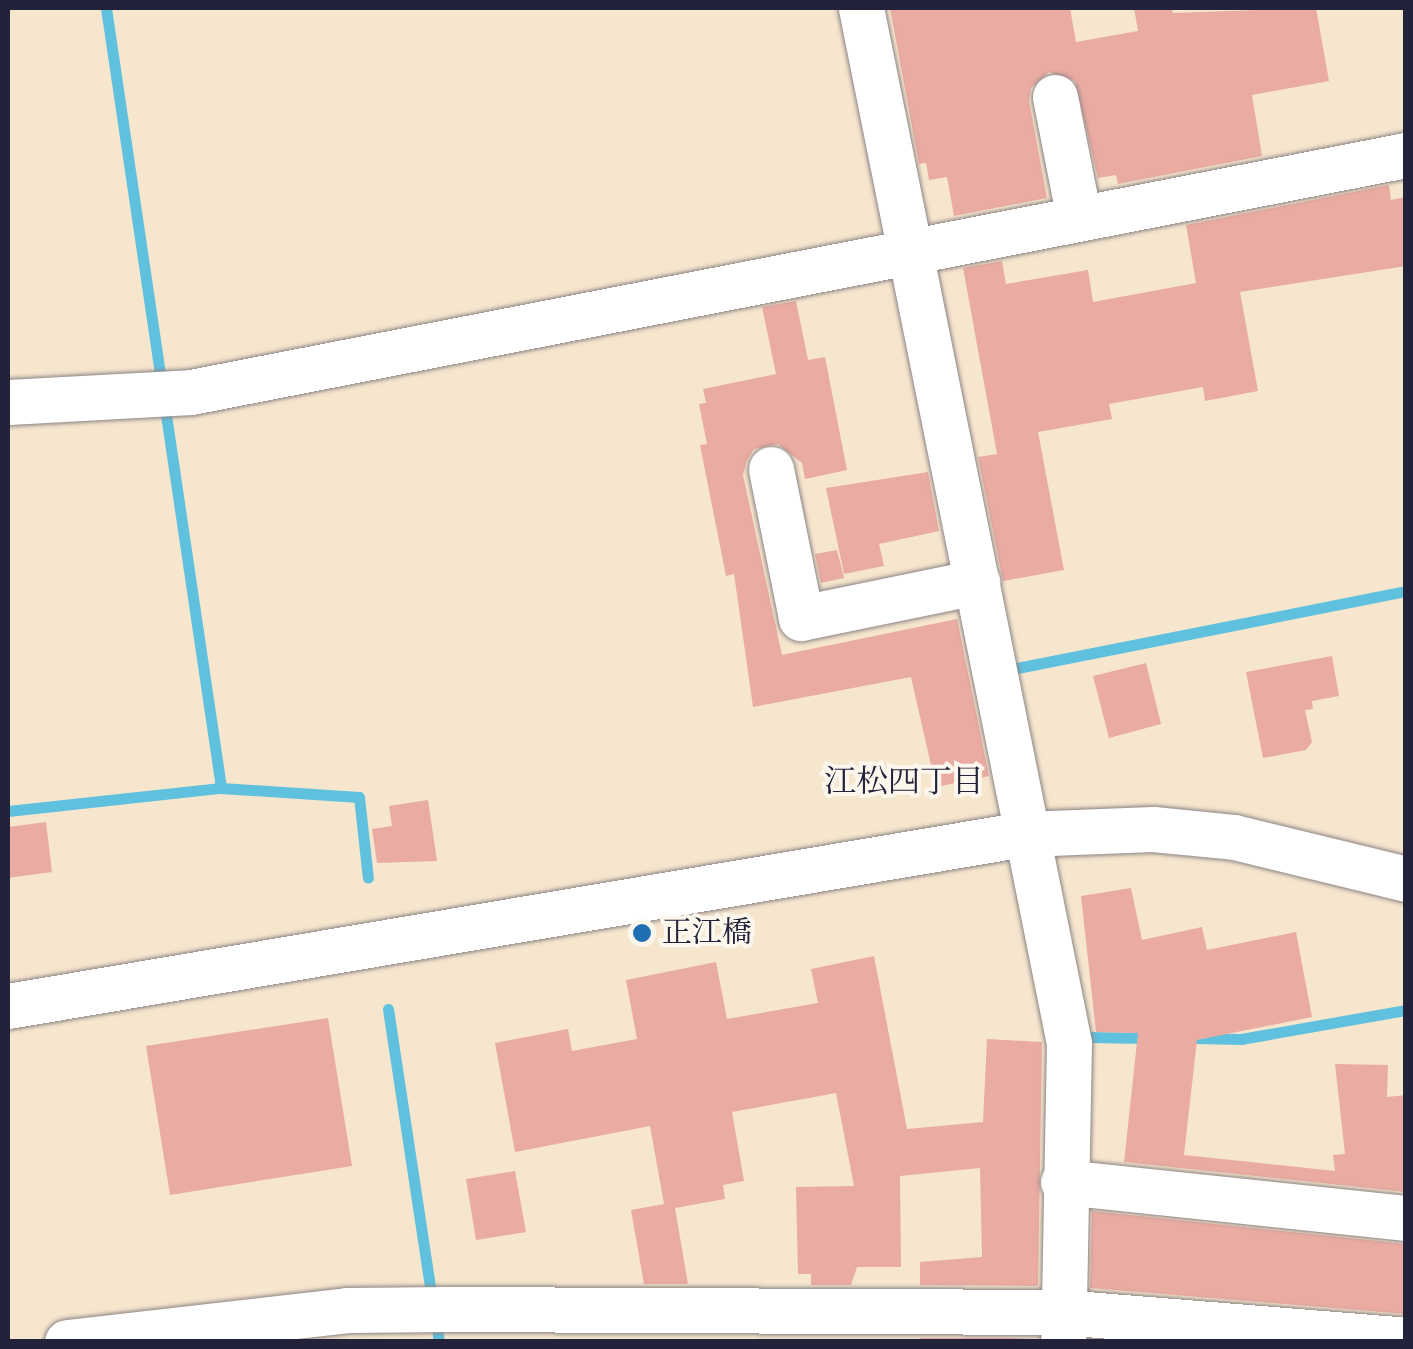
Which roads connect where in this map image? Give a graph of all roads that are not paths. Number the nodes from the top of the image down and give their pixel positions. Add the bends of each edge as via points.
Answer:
1 (862, 8) edge
2 (1055, 97) dead end
3 (1406, 155) edge
4 (1078, 218) junction
5 (912, 251) junction
6 (8, 402) edge
7 (770, 469) dead end
8 (977, 582) junction
9 (1024, 834) junction
10 (1406, 879) edge
11 (8, 1006) edge
12 (1063, 1182) junction
13 (1406, 1218) edge
14 (1062, 1326) edge
15 (1330, 1339) edge
16 (83, 1340) edge
17 (1406, 1340) edge

1 - 5 street
2 - 4 street
3 - 4 street
4 - 5 street
5 - 6 street via 191,392
5 - 8 street
7 - 8 street via 801,618
8 - 9 street
9 - 10 street via 1153,829 1220,836
9 - 11 street
9 - 12 street via 1069,1042
12 - 13 street
12 - 14 street
14 - 15 street
14 - 16 street via 347,1310
15 - 17 street

